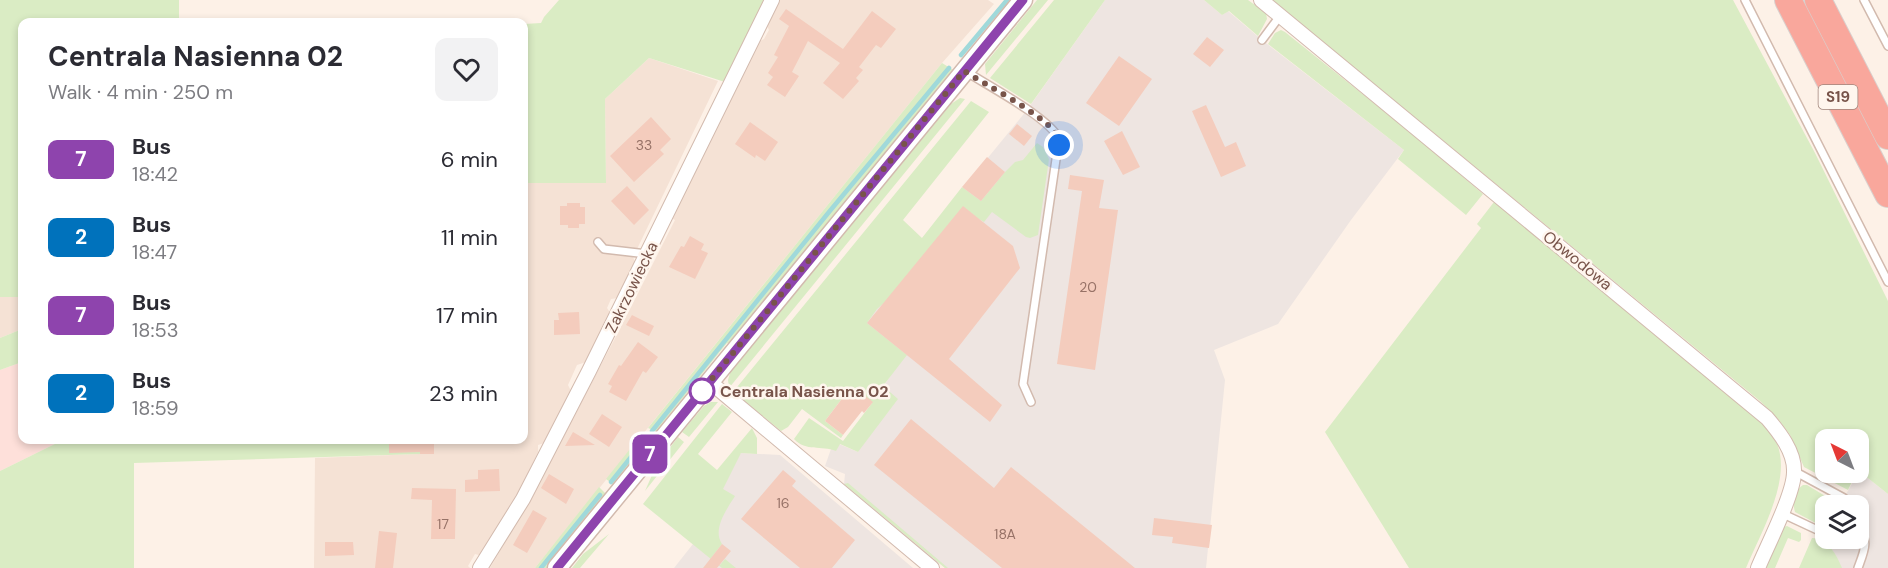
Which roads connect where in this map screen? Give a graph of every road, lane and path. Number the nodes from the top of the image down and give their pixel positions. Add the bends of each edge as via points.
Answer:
1 (772, 0) edge
2 (1023, 0) edge
3 (1261, 0) edge
4 (1745, 0) edge
5 (1788, 0) edge
6 (1818, 0) edge
7 (1864, 0) edge
8 (1280, 16) junction
9 (1262, 40) dead end
10 (1888, 46) edge
11 (964, 71) junction
12 (1888, 136) edge
13 (1888, 194) edge
14 (598, 242) dead end
15 (647, 254) junction
16 (1888, 282) edge
17 (710, 382) junction
18 (1031, 402) dead end
19 (1794, 471) junction
20 (1838, 495) edge
21 (1781, 513) junction
22 (1815, 529) edge
23 (1863, 549) edge
24 (480, 568) edge
25 (557, 568) edge
26 (932, 568) edge
27 (1758, 568) edge
28 (1858, 568) edge

1 - 15 street, Zakrzowiecka
2 - 11 street
3 - 8 street, Obwodowa
4 - 16 lane
5 - 13 highway, S19
6 - 12 highway, S19
7 - 10 lane
8 - 9 lane
8 - 19 street, Obwodowa via 1754,405 1778,431
11 - 17 street
11 - 18 lane via 1027,110 1059,139 1023,384
14 - 15 lane via 604,249
15 - 24 street, Zakrzowiecka via 533,479
17 - 25 street
17 - 26 street
19 - 20 lane
19 - 21 street
21 - 22 lane
21 - 27 street
23 - 28 lane

